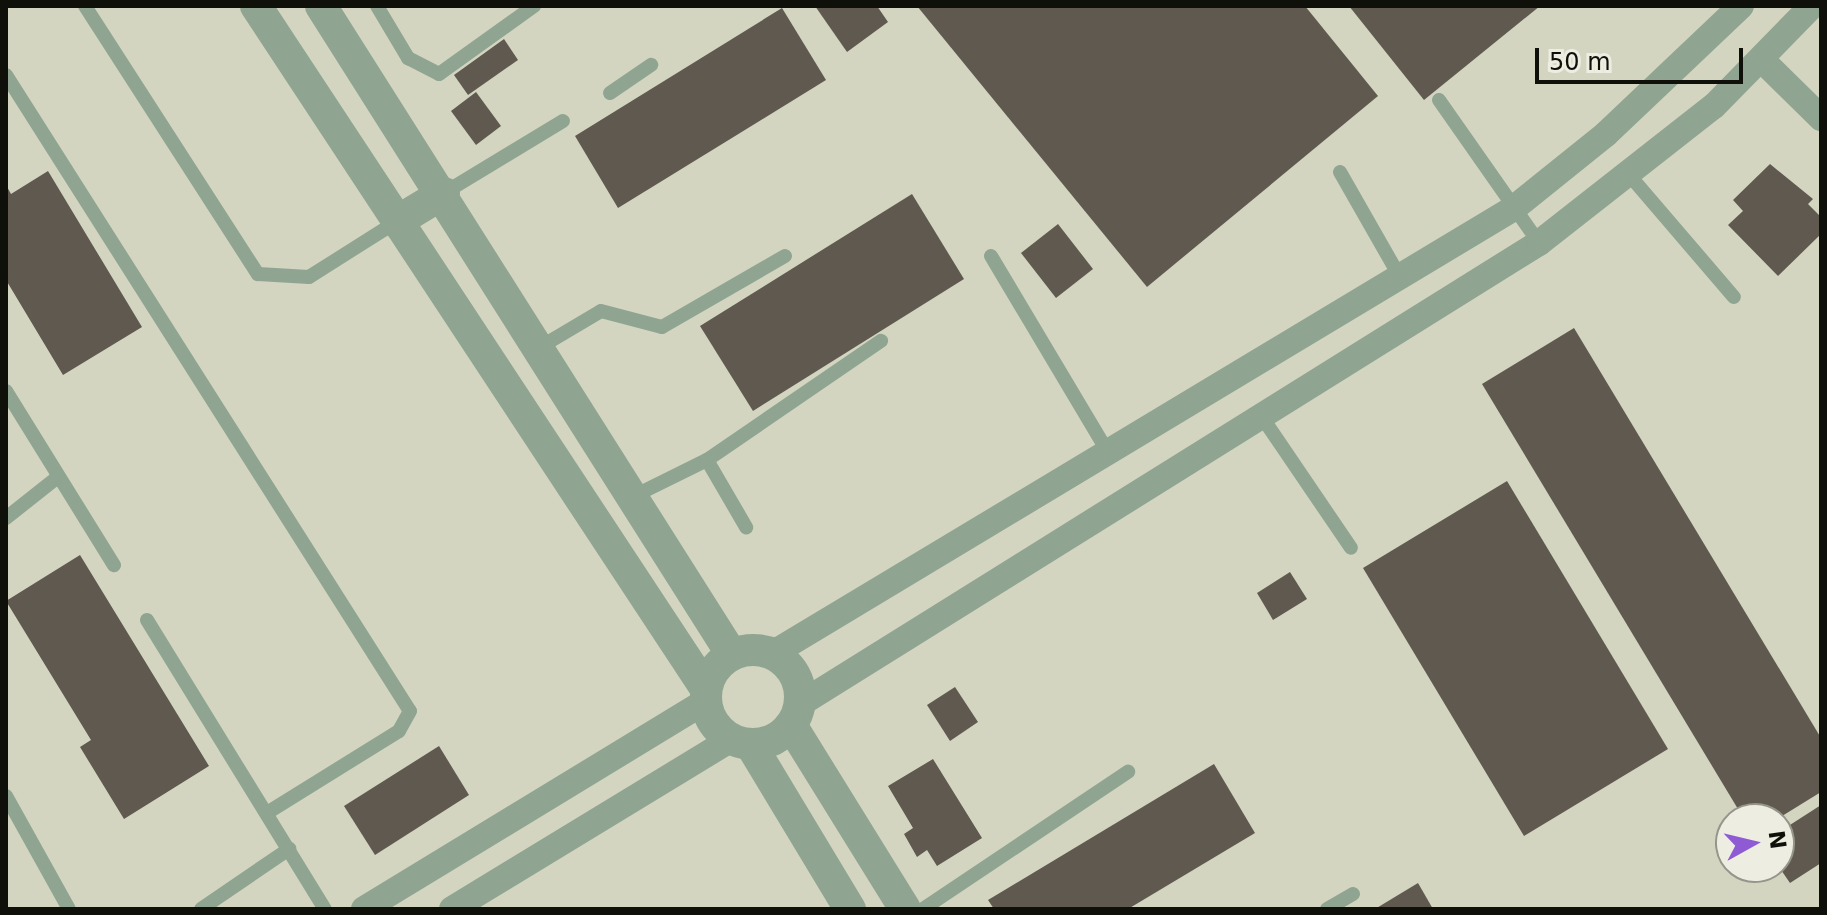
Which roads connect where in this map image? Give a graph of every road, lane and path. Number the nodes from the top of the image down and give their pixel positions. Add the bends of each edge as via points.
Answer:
1 (85, 6) edge
2 (256, 6) edge
3 (321, 6) edge
4 (377, 6) edge
5 (534, 6) edge
6 (1741, 6) edge
7 (1812, 6) edge
8 (1762, 60) junction
9 (651, 65) dead end
10 (6, 75) edge
11 (610, 93) dead end
12 (1439, 100) dead end
13 (1821, 118) edge
14 (563, 121) dead end
15 (1340, 172) dead end
16 (1631, 177) junction
17 (444, 193) junction
18 (1514, 208) junction
19 (396, 222) junction
20 (1539, 243) junction
21 (785, 256) dead end
22 (991, 256) dead end
23 (1400, 277) junction
24 (1734, 297) dead end
25 (881, 341) dead end
26 (536, 349) junction
27 (6, 391) edge
28 (1262, 417) junction
29 (1108, 452) junction
30 (707, 460) junction
31 (58, 477) junction
32 (629, 499) junction
33 (6, 518) edge
34 (746, 527) dead end
35 (1351, 548) dead end
36 (114, 565) dead end
37 (147, 620) dead end
38 (772, 654) junction
39 (732, 655) junction
40 (706, 695) junction
41 (796, 715) junction
42 (740, 742) junction
43 (1128, 772) dead end
44 (6, 796) edge
45 (267, 813) junction
46 (289, 849) junction
47 (1353, 894) dead end
48 (69, 909) edge
49 (201, 909) edge
50 (325, 909) edge
51 (364, 909) edge
52 (452, 909) edge
53 (850, 909) edge
54 (905, 909) edge
55 (923, 909) edge
56 (1327, 909) edge

1 - 19 lane via 258,274 309,277
2 - 19 street
3 - 17 street
4 - 5 lane via 408,58 439,74
6 - 18 street via 1606,134
7 - 8 street
8 - 13 street
8 - 16 street
9 - 11 lane
10 - 45 lane via 410,711 399,731
12 - 18 lane
14 - 17 lane
15 - 23 lane
16 - 20 street
16 - 24 lane
17 - 19 street
17 - 26 street
18 - 20 lane
18 - 23 street
19 - 40 street
20 - 28 street
21 - 26 lane via 662,327 601,311
22 - 29 lane
23 - 29 street
25 - 30 lane
26 - 32 street
27 - 31 lane
28 - 35 lane
28 - 41 street
29 - 38 street
30 - 32 lane
30 - 34 lane
31 - 33 lane
31 - 36 lane
32 - 39 street
37 - 45 lane
38 - 39 street
38 - 41 street via 794,674
39 - 40 street
40 - 42 street
40 - 51 street
41 - 42 street
41 - 54 street
42 - 52 street
42 - 53 street
43 - 55 lane
44 - 48 lane
45 - 46 lane
46 - 49 lane
46 - 50 lane
47 - 56 lane

